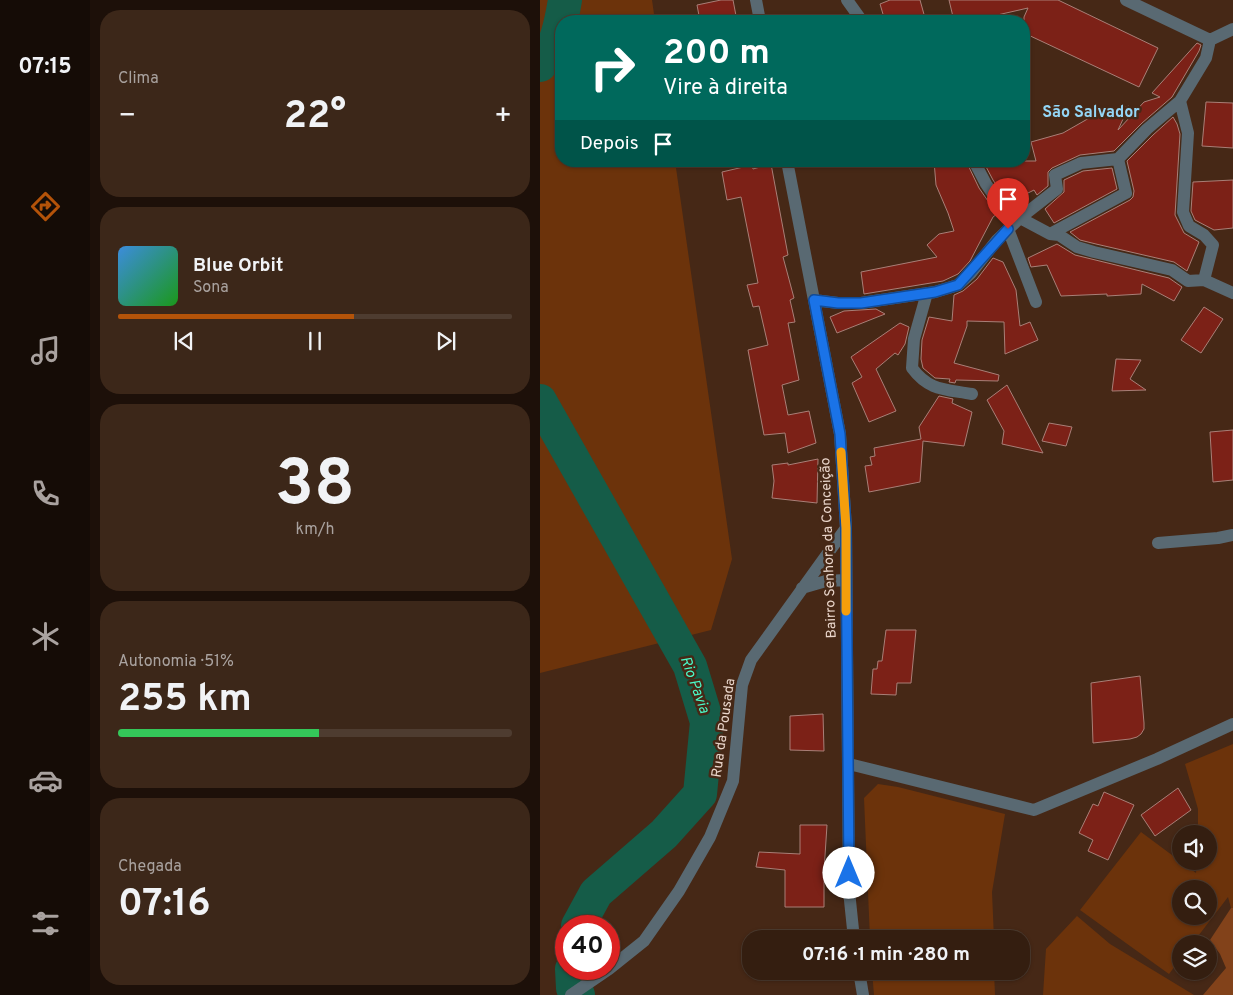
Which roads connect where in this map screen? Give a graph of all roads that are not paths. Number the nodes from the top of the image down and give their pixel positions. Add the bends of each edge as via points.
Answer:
1 (756, 0) edge
2 (846, 0) edge
3 (1126, 0) edge
4 (759, 15) edge
5 (857, 15) edge
6 (1233, 29) edge
7 (1210, 40) junction
8 (1180, 101) junction
9 (1118, 159) junction
10 (788, 167) edge
11 (977, 167) edge
12 (1020, 218) junction
13 (1008, 229) junction
14 (1050, 234) junction
15 (1204, 280) junction
16 (1233, 293) edge
17 (927, 294) junction
18 (814, 300) junction
19 (1036, 302) dead end
20 (972, 394) dead end
21 (846, 528) junction
22 (1233, 535) edge
23 (1158, 543) dead end
24 (845, 580) junction
25 (802, 588) junction
26 (1233, 724) edge
27 (849, 764) junction
28 (853, 930) edge
29 (620, 960) edge
30 (593, 980) edge
31 (860, 980) edge
32 (571, 995) edge
33 (863, 995) edge

1 - 4 street
2 - 5 street
3 - 7 street
6 - 7 street
7 - 8 street via 1206,58
8 - 9 street via 1146,129
8 - 15 street via 1188,133 1183,212 1189,226 1213,245
9 - 12 street via 1081,162 1055,175 1057,189
9 - 14 street via 1126,193
10 - 18 street, Bairro Senhora da Conceição
11 - 12 street via 1002,209
12 - 13 street
12 - 14 street
13 - 17 street via 958,285
13 - 19 street
14 - 15 street via 1094,252 1172,270 1188,281
15 - 16 street
17 - 18 street via 861,303
17 - 20 street via 914,339 912,368 934,388
18 - 21 street, Bairro Senhora da Conceição via 840,434
21 - 24 street, Bairro Senhora da Conceição
21 - 25 street, Rua da Pousada
22 - 23 street
24 - 25 street
24 - 27 street, Bairro Senhora da Conceição
25 - 29 street, Rua da Pousada via 751,660 742,685 733,781 710,837 679,891 644,941
26 - 27 street via 1034,810
27 - 28 street, Bairro Senhora da Conceição via 849,891
30 - 32 street, Rua da Pousada
31 - 33 street

